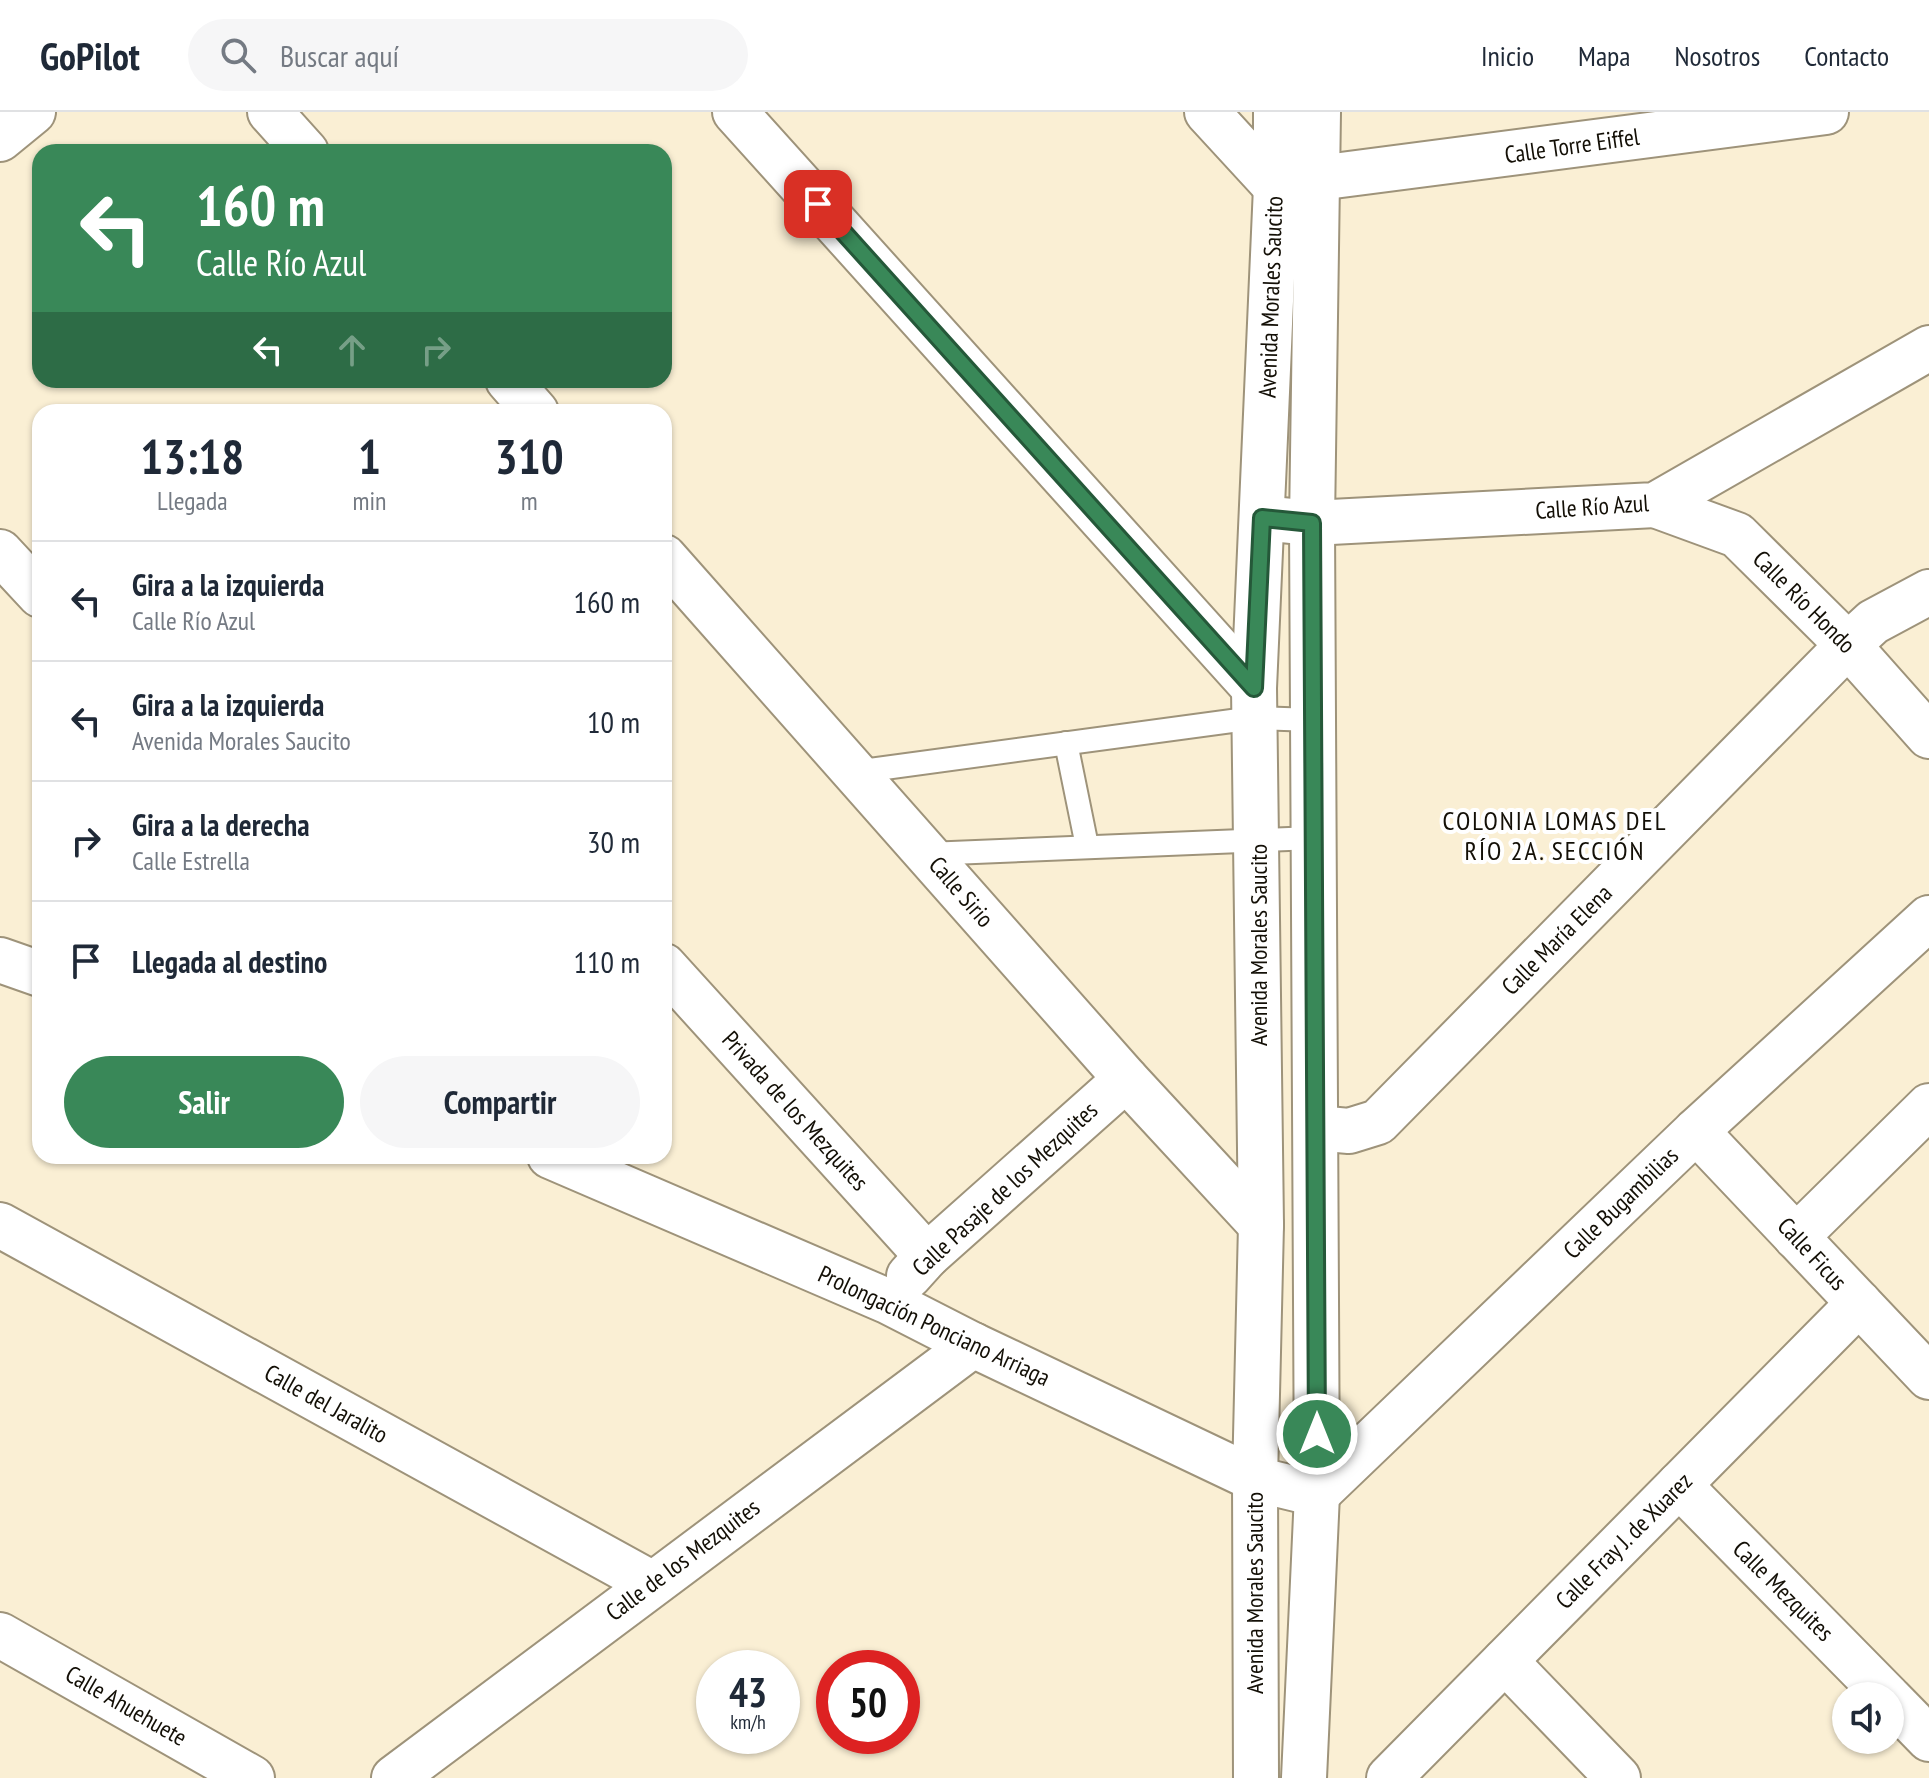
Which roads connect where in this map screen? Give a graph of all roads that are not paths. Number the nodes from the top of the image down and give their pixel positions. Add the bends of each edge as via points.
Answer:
1 (33, 112) edge
2 (270, 112) edge
3 (735, 112) edge
4 (1207, 112) edge
5 (1276, 112) edge
6 (1318, 112) edge
7 (1826, 112) edge
8 (0, 139) edge
9 (299, 144) edge
10 (1297, 183) junction
11 (1929, 348) edge
12 (515, 388) edge
13 (529, 404) edge
14 (1655, 505) junction
15 (1262, 518) junction
16 (1312, 523) junction
17 (0, 552) edge
18 (672, 566) edge
19 (32, 586) edge
20 (1929, 592) edge
21 (1848, 645) junction
22 (1254, 703) junction
23 (1313, 720) junction
24 (1929, 736) edge
25 (1066, 743) junction
26 (855, 772) junction
27 (1314, 838) junction
28 (1258, 839) junction
29 (1087, 846) junction
30 (927, 854) junction
31 (1929, 918) edge
32 (0, 960) edge
33 (32, 971) edge
34 (672, 975) edge
35 (1126, 1079) junction
36 (1929, 1106) edge
37 (1316, 1128) junction
38 (1696, 1131) junction
39 (570, 1164) edge
40 (0, 1225) edge
41 (1261, 1225) junction
42 (1796, 1237) junction
43 (927, 1256) junction
44 (887, 1301) junction
45 (1859, 1303) junction
46 (973, 1345) junction
47 (1929, 1377) edge
48 (1255, 1479) junction
49 (1679, 1485) junction
50 (1317, 1494) junction
51 (651, 1583) junction
52 (0, 1635) edge
53 (1505, 1661) junction
54 (1872, 1682) edge
55 (1904, 1714) edge
56 (1929, 1739) edge
57 (252, 1778) edge
58 (394, 1778) edge
59 (1256, 1778) edge
60 (1304, 1778) edge
61 (1389, 1778) edge
62 (1618, 1778) edge

1 - 8 street
2 - 9 street
3 - 22 street
4 - 10 street
5 - 10 street, Avenida Morales Saucito
6 - 10 street, Avenida Morales Saucito
7 - 10 street, Calle Torre Eiffel
10 - 15 street, Avenida Morales Saucito
10 - 16 street, Avenida Morales Saucito
11 - 14 street, Calle Río Azul
12 - 13 street
14 - 16 street, Calle Río Azul
14 - 21 street, Calle Río Hondo via 1737,535
15 - 16 street, Calle Río Azul
15 - 22 street, Avenida Morales Saucito
16 - 23 street, Avenida Morales Saucito
17 - 19 street
18 - 26 street, Calle Sirio
20 - 21 street, Calle María Elena via 1873,622
21 - 24 street, Calle Río Hondo
21 - 37 street, Calle María Elena via 1378,1122 1349,1131
22 - 23 lane
22 - 25 lane
22 - 28 street, Avenida Morales Saucito
23 - 27 street, Avenida Morales Saucito
25 - 26 lane
25 - 29 lane
26 - 30 street, Calle Sirio
27 - 28 lane
27 - 37 street, Avenida Morales Saucito
28 - 29 lane
28 - 41 street, Avenida Morales Saucito
29 - 30 lane
30 - 35 street, Calle Sirio
31 - 38 street, Calle Bugambilias
32 - 33 street
34 - 43 street, Privada de los Mezquites
35 - 41 street, Calle Sirio
35 - 43 street, Calle Pasaje de los Mezquites
36 - 42 street
37 - 50 street, Avenida Morales Saucito
38 - 42 street, Calle Ficus
38 - 50 street, Calle Bugambilias
39 - 44 street, Prolongación Ponciano Arriaga
40 - 51 street, Calle del Jaralito
41 - 48 street, Avenida Morales Saucito
42 - 45 street, Calle Ficus
43 - 44 street, Calle Pasaje de los Mezquites
44 - 46 street, Prolongación Ponciano Arriaga
45 - 47 street, Calle Ficus
45 - 49 street, Calle Fray J. de Xuarez
46 - 48 street, Prolongación Ponciano Arriaga
46 - 51 street, Calle de los Mezquites
48 - 50 street, Prolongación Ponciano Arriaga
48 - 59 street, Avenida Morales Saucito
49 - 53 street, Calle Fray J. de Xuarez
49 - 54 street, Calle Mezquites
50 - 60 street, Avenida Morales Saucito
51 - 58 street, Calle de los Mezquites
52 - 57 street, Calle Ahuehuete
53 - 61 street, Calle Fray J. de Xuarez
53 - 62 street
55 - 56 street, Calle Mezquites

